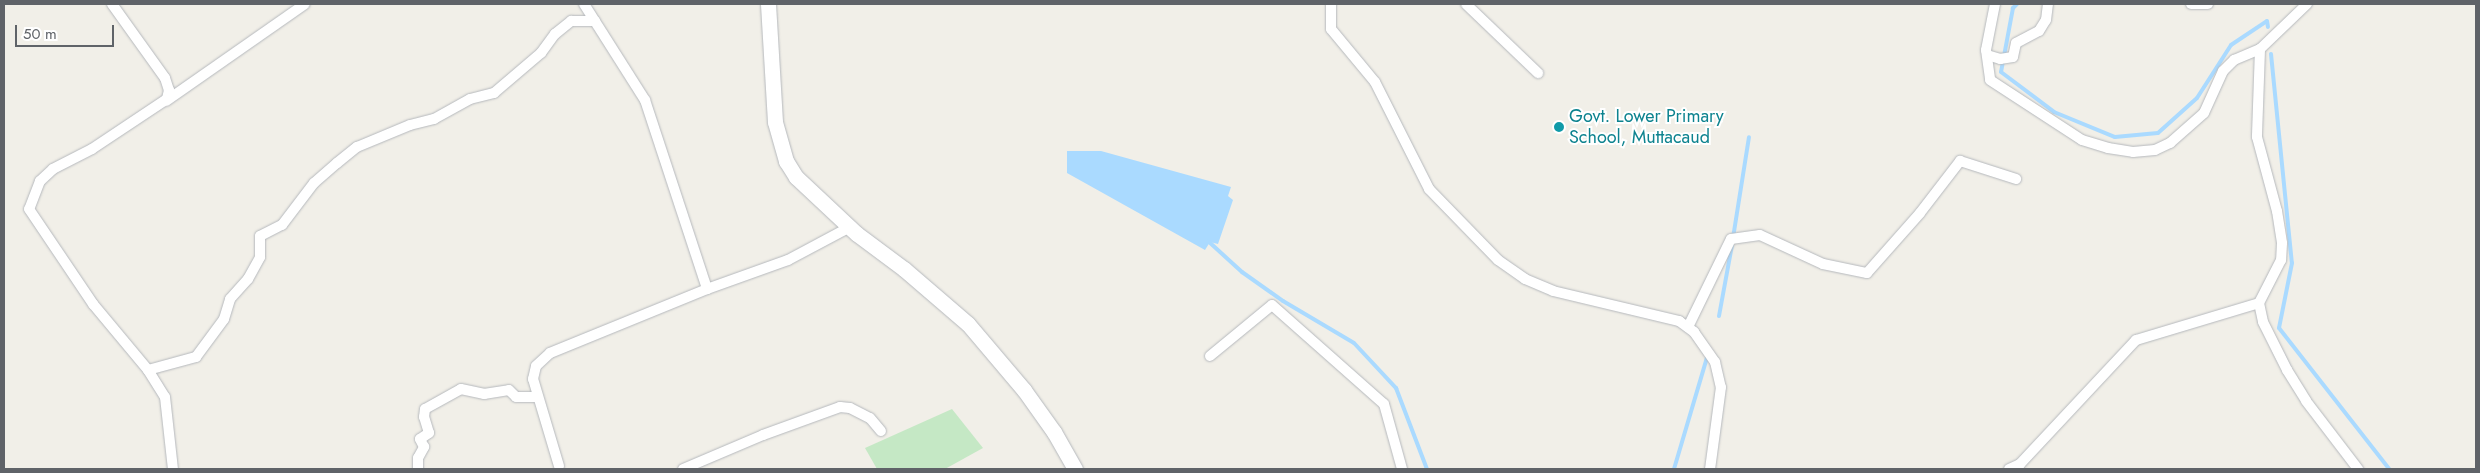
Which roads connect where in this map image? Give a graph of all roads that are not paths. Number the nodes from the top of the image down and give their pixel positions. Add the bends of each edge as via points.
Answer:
1 (112, 4) edge
2 (305, 4) edge
3 (768, 4) edge
4 (1331, 4) edge
5 (1466, 4) edge
6 (1995, 4) edge
7 (2048, 4) edge
8 (2191, 4) edge
9 (2208, 4) edge
10 (2307, 4) edge
11 (586, 5) edge
12 (595, 21) junction
13 (2260, 49) junction
14 (1987, 55) junction
15 (1538, 73) dead end
16 (163, 103) junction
17 (2016, 179) dead end
18 (850, 227) junction
19 (707, 289) junction
20 (2259, 303) junction
21 (1688, 327) junction
22 (1210, 356) dead end
23 (148, 370) junction
24 (537, 397) junction
25 (881, 431) dead end
26 (559, 466) dead end
27 (2023, 466) edge
28 (173, 469) edge
29 (418, 469) edge
30 (683, 469) edge
31 (1075, 469) edge
32 (1402, 469) edge
33 (1710, 469) edge
34 (2009, 469) edge
35 (2358, 469) edge

1 - 16 street via 168,84 168,96
2 - 16 street
3 - 18 street via 775,122 786,161 796,177
4 - 21 street via 1331,29 1375,82 1428,189 1498,260 1553,291 1680,321
5 - 15 street
6 - 14 street
7 - 14 street via 2046,20 2040,31 2016,43 2014,57 2005,59
8 - 9 street
10 - 13 street
11 - 12 street
12 - 19 street via 645,100
12 - 23 street via 570,21 541,53 494,92 470,100 434,119 357,147 314,183 282,226 260,236 260,257 248,279 230,299 224,319 196,357
13 - 14 street via 2234,60 2223,71 2204,113 2189,130 2155,150 2133,152 2082,140 2059,126 1990,80
13 - 20 street via 2257,137 2282,243 2281,260
16 - 23 street via 92,149 53,169 40,181 29,209 93,304
17 - 21 street via 1960,161 1920,213 1867,272 1823,264 1760,235 1731,239
18 - 19 street via 788,260
18 - 31 street via 968,324 1024,390
19 - 24 street via 550,354 536,366 533,379
20 - 27 street via 2136,340
20 - 35 street via 2263,322 2287,370 2306,401
21 - 33 street via 1715,362 1721,387
22 - 32 street via 1272,305 1384,404
23 - 28 street via 164,396
24 - 26 street
24 - 29 street via 516,397 509,390 484,394 461,389 426,409 424,417 429,434 420,440 424,447 418,458
25 - 30 street via 870,418 850,408 840,407 762,435
27 - 34 street

